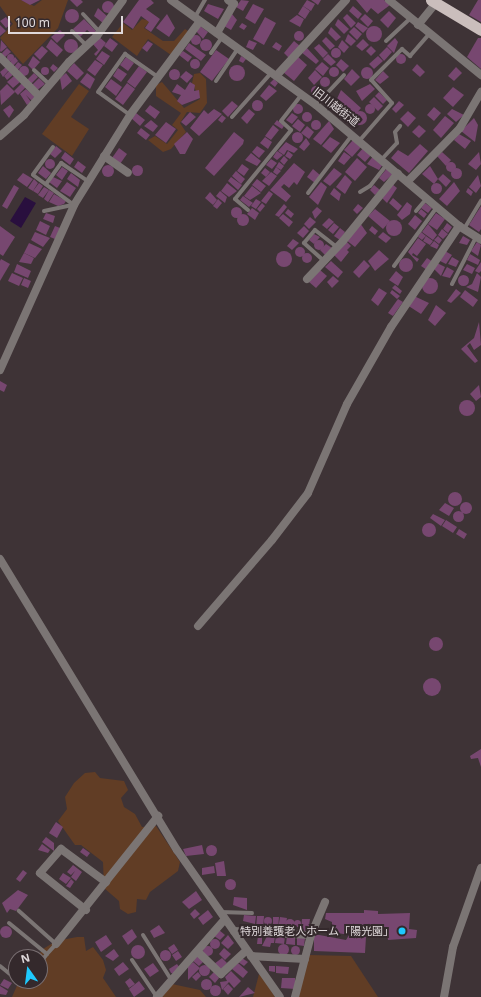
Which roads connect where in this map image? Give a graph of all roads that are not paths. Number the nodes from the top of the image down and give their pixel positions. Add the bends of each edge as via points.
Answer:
1 (123, 0) edge
2 (171, 0) edge
3 (205, 0) edge
4 (228, 0) edge
5 (346, 0) edge
6 (389, 0) edge
7 (434, 2) edge
8 (83, 14) dead end
9 (410, 18) junction
10 (197, 20) junction
11 (418, 25) junction
12 (481, 30) edge
13 (72, 31) dead end
14 (100, 32) junction
15 (429, 34) junction
16 (219, 35) junction
17 (386, 41) dead end
18 (87, 46) junction
19 (238, 48) junction
20 (211, 53) dead end
21 (0, 57) edge
22 (34, 70) dead end
23 (274, 73) junction
24 (344, 75) dead end
25 (481, 75) edge
26 (158, 77) junction
27 (216, 81) dead end
28 (52, 83) junction
29 (481, 93) edge
30 (302, 94) junction
31 (39, 96) junction
32 (316, 105) junction
33 (130, 115) junction
34 (232, 118) dead end
35 (400, 126) dead end
36 (1, 133) edge
37 (352, 135) junction
38 (360, 140) junction
39 (53, 147) dead end
40 (104, 156) junction
41 (385, 162) junction
42 (128, 173) dead end
43 (398, 173) junction
44 (88, 181) junction
45 (408, 181) junction
46 (46, 184) junction
47 (360, 192) dead end
48 (308, 193) dead end
49 (427, 198) junction
50 (481, 201) edge
51 (74, 205) junction
52 (438, 207) junction
53 (248, 210) dead end
54 (416, 211) dead end
55 (44, 212) dead end
56 (461, 228) junction
57 (479, 238) edge
58 (338, 247) junction
59 (324, 261) junction
60 (394, 266) dead end
61 (307, 279) dead end
62 (452, 284) dead end
63 (0, 370) edge
64 (0, 559) edge
65 (198, 626) dead end
66 (158, 816) junction
67 (481, 868) edge
68 (106, 882) junction
69 (325, 902) dead end
70 (86, 910) junction
71 (20, 911) dead end
72 (220, 912) junction
73 (252, 913) dead end
74 (225, 919) junction
75 (9, 923) dead end
76 (234, 931) junction
77 (143, 935) dead end
78 (311, 935) junction
79 (56, 944) junction
80 (41, 949) edge
81 (198, 952) junction
82 (48, 953) edge
83 (249, 953) junction
84 (305, 959) junction
85 (132, 960) dead end
86 (0, 966) edge
87 (8, 972) edge
88 (172, 981) junction
89 (157, 997) edge
90 (280, 997) edge
91 (295, 997) edge
92 (444, 997) edge

1 - 14 street
2 - 10 street, 旧川越街道
3 - 10 lane
4 - 16 street via 234,4
5 - 23 street
6 - 9 street
7 - 11 street
7 - 12 highway
8 - 14 lane
9 - 11 street
9 - 17 lane
10 - 16 street, 旧川越街道
10 - 26 street
11 - 15 street
13 - 18 lane
14 - 18 street
15 - 25 street
15 - 38 lane via 410,56 402,49 371,80 392,103
16 - 19 street, 旧川越街道
16 - 20 lane
18 - 28 street
19 - 23 street, 旧川越街道
19 - 27 lane
21 - 31 street
22 - 28 lane
23 - 30 street, 旧川越街道
23 - 34 lane
24 - 32 lane
26 - 33 street
26 - 33 lane via 125,54 98,92
28 - 31 street
29 - 45 street via 460,128
30 - 32 street, 旧川越街道
30 - 53 lane via 281,121 291,130 235,199
31 - 36 street
32 - 37 street, 旧川越街道
33 - 40 street
35 - 41 lane via 395,132 397,143
37 - 38 street, 旧川越街道
37 - 48 lane
38 - 41 street, 旧川越街道
39 - 46 lane via 33,175
40 - 42 street
40 - 44 street
41 - 43 street, 旧川越街道
41 - 47 lane via 370,186
43 - 45 street, 旧川越街道
43 - 58 street
44 - 46 lane via 61,163
44 - 51 street
45 - 49 street, 旧川越街道
46 - 51 lane
49 - 52 street, 旧川越街道
49 - 54 lane
50 - 56 lane
51 - 55 lane
51 - 63 street
52 - 56 street, 旧川越街道
52 - 60 lane
56 - 57 street, 旧川越街道
56 - 65 street via 391,327 350,398 308,493
57 - 62 lane
58 - 59 street
58 - 59 lane via 315,230 304,243
59 - 61 street
64 - 66 street
66 - 68 street
66 - 72 street
67 - 92 street via 453,947
68 - 70 street
68 - 70 street via 61,848 40,873
69 - 78 street
70 - 79 street
71 - 79 lane
72 - 73 lane
72 - 74 street
74 - 76 street
74 - 81 street
75 - 80 lane
76 - 78 street
76 - 83 street
77 - 88 lane
78 - 84 street
79 - 82 lane
81 - 83 street via 221,974
81 - 88 street
83 - 84 street
83 - 90 street
84 - 91 street
85 - 89 lane
86 - 87 lane
88 - 89 street

